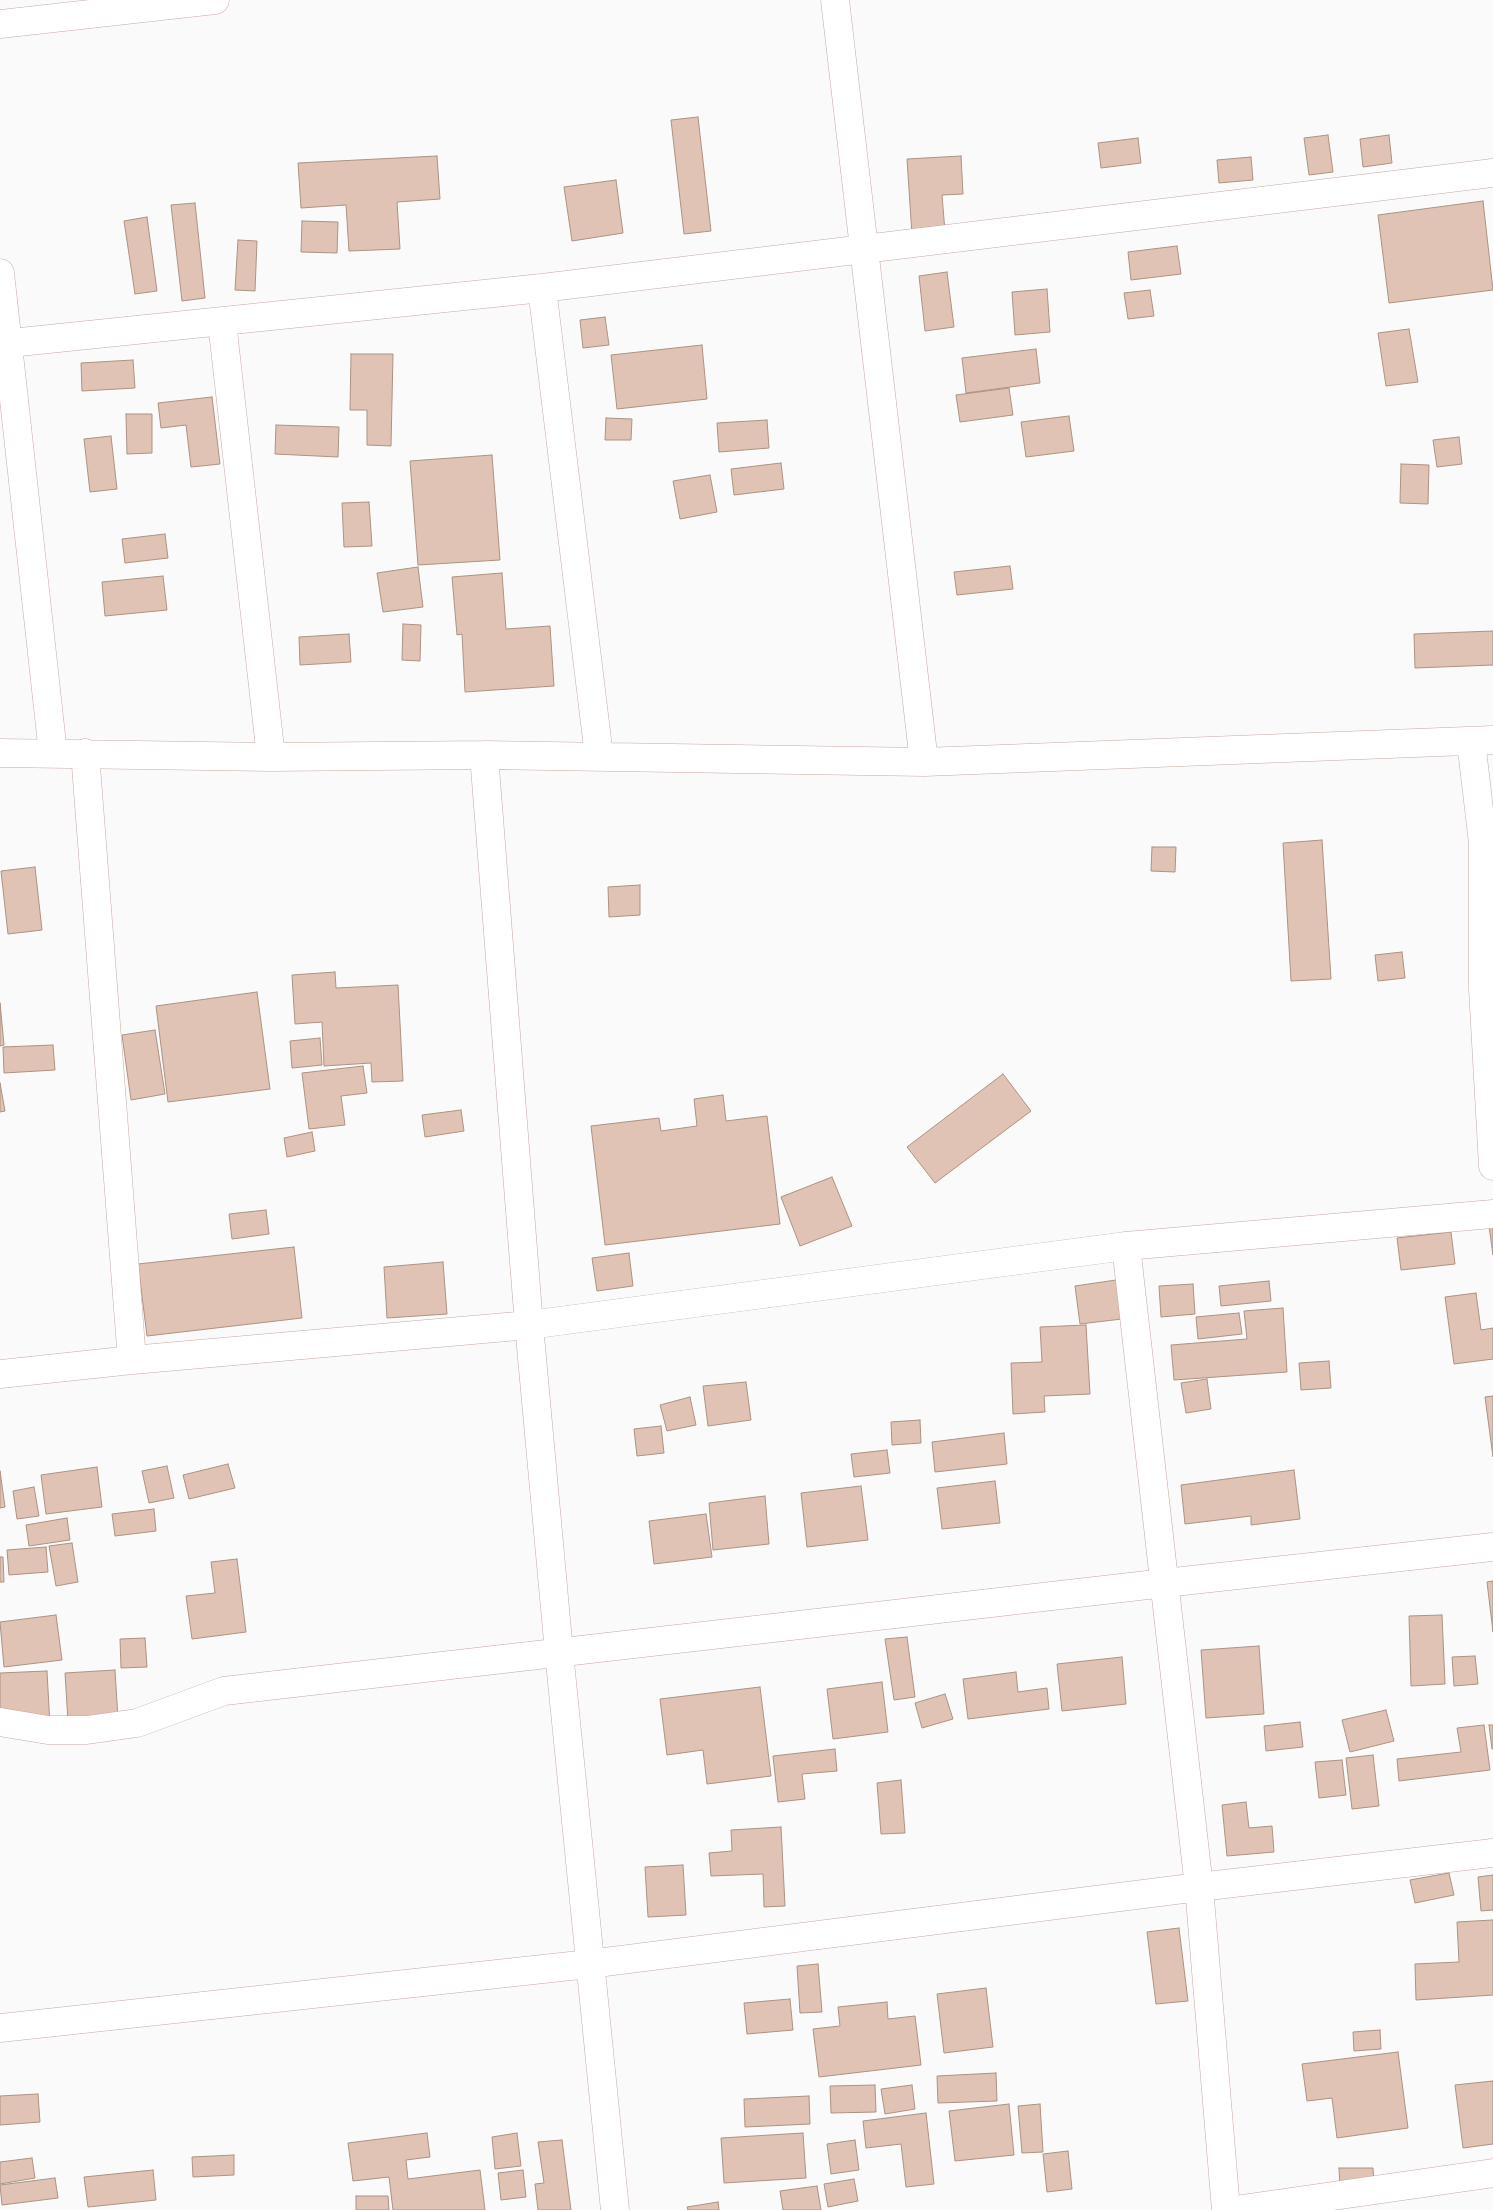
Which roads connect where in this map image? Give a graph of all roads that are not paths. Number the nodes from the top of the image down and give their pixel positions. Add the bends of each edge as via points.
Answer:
1 (215, 0) edge
2 (835, 0) edge
3 (0, 24) edge
4 (1493, 173) edge
5 (864, 250) junction
6 (0, 273) edge
7 (542, 288) junction
8 (222, 322) junction
9 (4, 344) edge
10 (1482, 741) edge
11 (0, 753) edge
12 (53, 753) junction
13 (85, 753) junction
14 (484, 755) junction
15 (598, 756) junction
16 (271, 757) junction
17 (924, 762) junction
18 (1493, 1166) edge
19 (1493, 1214) edge
20 (1126, 1246) junction
21 (529, 1325) junction
22 (132, 1360) junction
23 (0, 1374) edge
24 (1493, 1547) edge
25 (1165, 1583) junction
26 (559, 1652) junction
27 (0, 1722) edge
28 (1493, 1853) edge
29 (1199, 1887) junction
30 (589, 1964) junction
31 (0, 2028) edge
32 (1493, 2173) edge
33 (615, 2210) edge
34 (1226, 2210) edge
35 (1235, 2210) edge

1 - 3 street
2 - 5 street
4 - 5 street
5 - 7 street
5 - 17 street
6 - 9 street
7 - 8 street
7 - 15 street
8 - 9 street
8 - 16 street
9 - 12 street
10 - 17 street
10 - 18 street via 1483,989
11 - 12 street
12 - 13 street
13 - 16 street
13 - 22 street
14 - 15 street
14 - 16 street
14 - 21 street
15 - 17 street
19 - 20 street
20 - 21 street
20 - 25 street
21 - 22 street
21 - 26 street
22 - 23 street
24 - 25 street
25 - 26 street
25 - 29 street
26 - 27 street via 224,1691 137,1723 87,1730 48,1730
26 - 30 street
28 - 29 street
29 - 30 street
29 - 34 street
30 - 31 street
30 - 33 street
32 - 35 street

